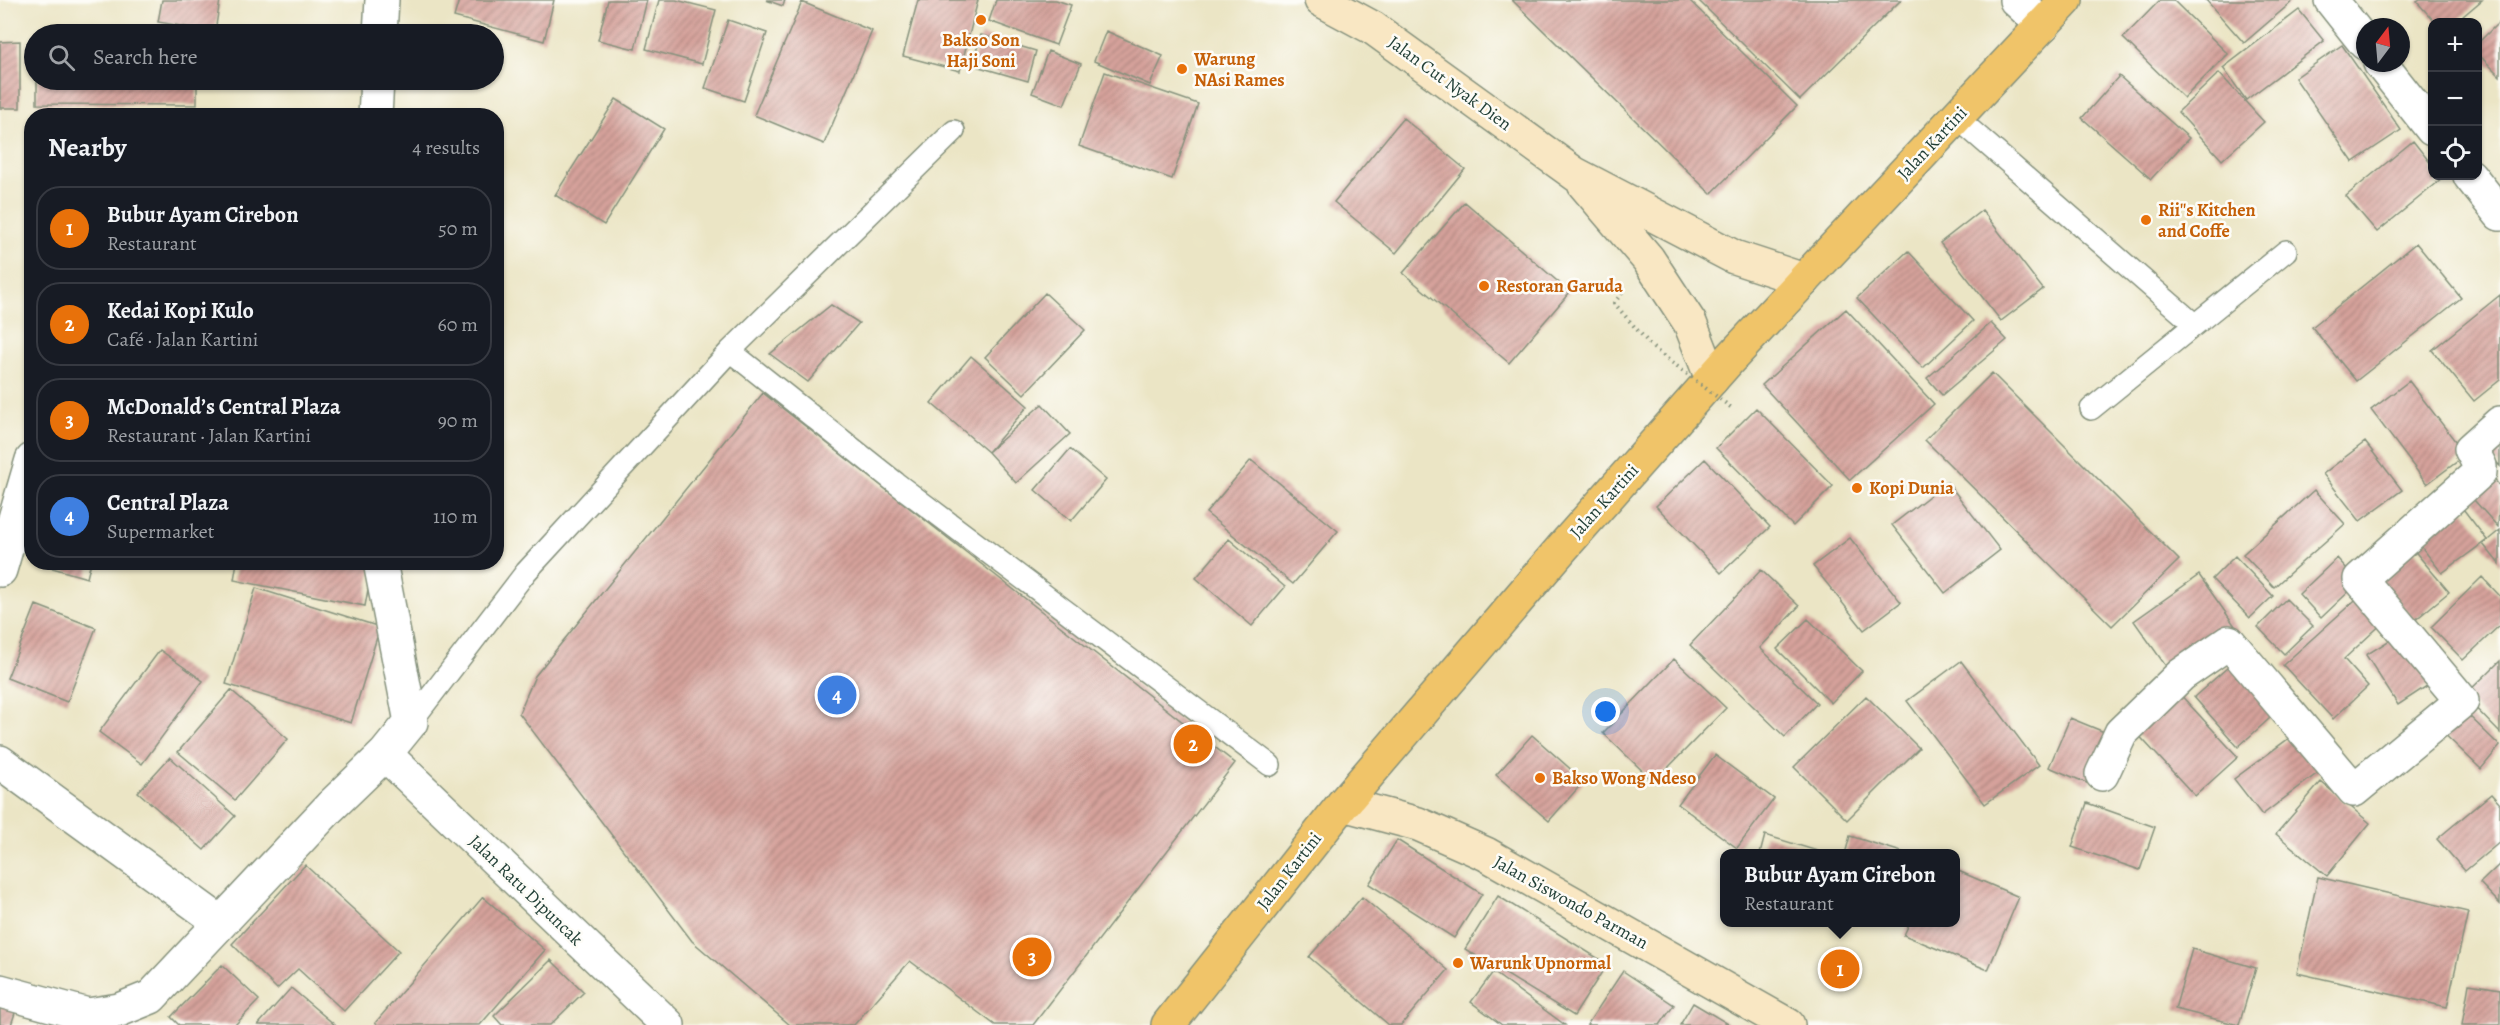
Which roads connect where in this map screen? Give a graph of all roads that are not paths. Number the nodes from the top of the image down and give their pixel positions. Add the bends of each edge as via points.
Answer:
1 (382, 0) edge
2 (1321, 0) edge
3 (2016, 0) edge
4 (2066, 0) edge
5 (2331, 0) edge
6 (381, 24) edge
7 (2043, 25) junction
8 (2356, 32) edge
9 (2387, 72) edge
10 (376, 90) edge
11 (375, 108) edge
12 (1956, 117) junction
13 (2431, 126) edge
14 (954, 131) dead end
15 (1575, 174) junction
16 (2473, 180) edge
17 (2500, 214) edge
18 (2286, 251) dead end
19 (1803, 280) junction
20 (2194, 324) junction
21 (730, 351) junction
22 (1712, 379) junction
23 (2091, 409) dead end
24 (2500, 423) edge
25 (24, 488) edge
26 (0, 570) edge
27 (382, 570) edge
28 (411, 722) junction
29 (385, 754) junction
30 (0, 762) edge
31 (1270, 765) dead end
32 (2102, 774) dead end
33 (1343, 804) junction
34 (220, 922) junction
35 (0, 991) edge
36 (94, 1020) edge
37 (669, 1025) edge
38 (1168, 1025) edge
39 (1788, 1025) edge

1 - 6 street
2 - 15 street, Jalan Cut Nyak Dien via 1374,28
3 - 7 street
4 - 7 highway, Jalan Kartini
5 - 8 street
7 - 12 highway, Jalan Kartini
9 - 13 street
10 - 11 street
12 - 19 highway, Jalan Kartini
12 - 20 lane
14 - 21 lane
15 - 19 street, Jalan Cut Nyak Dien via 1734,257
15 - 22 street, Jalan Cut Nyak Dien via 1654,268 1690,323
16 - 17 street
18 - 20 lane
19 - 22 highway, Jalan Kartini
20 - 23 lane
21 - 28 lane via 526,572
21 - 31 lane via 896,483
22 - 33 highway, Jalan Kartini
24 - 32 street via 2471,449 2480,472 2360,579 2462,701 2354,790 2229,642 2181,675 2121,733
25 - 26 street
27 - 28 street
28 - 29 street
29 - 34 street
29 - 37 street, Jalan Ratu Dipuncak
30 - 34 street
33 - 38 highway, Jalan Kartini
33 - 39 street, Jalan Siswondo Parman via 1418,824 1486,854
34 - 36 street via 151,997
35 - 36 street

